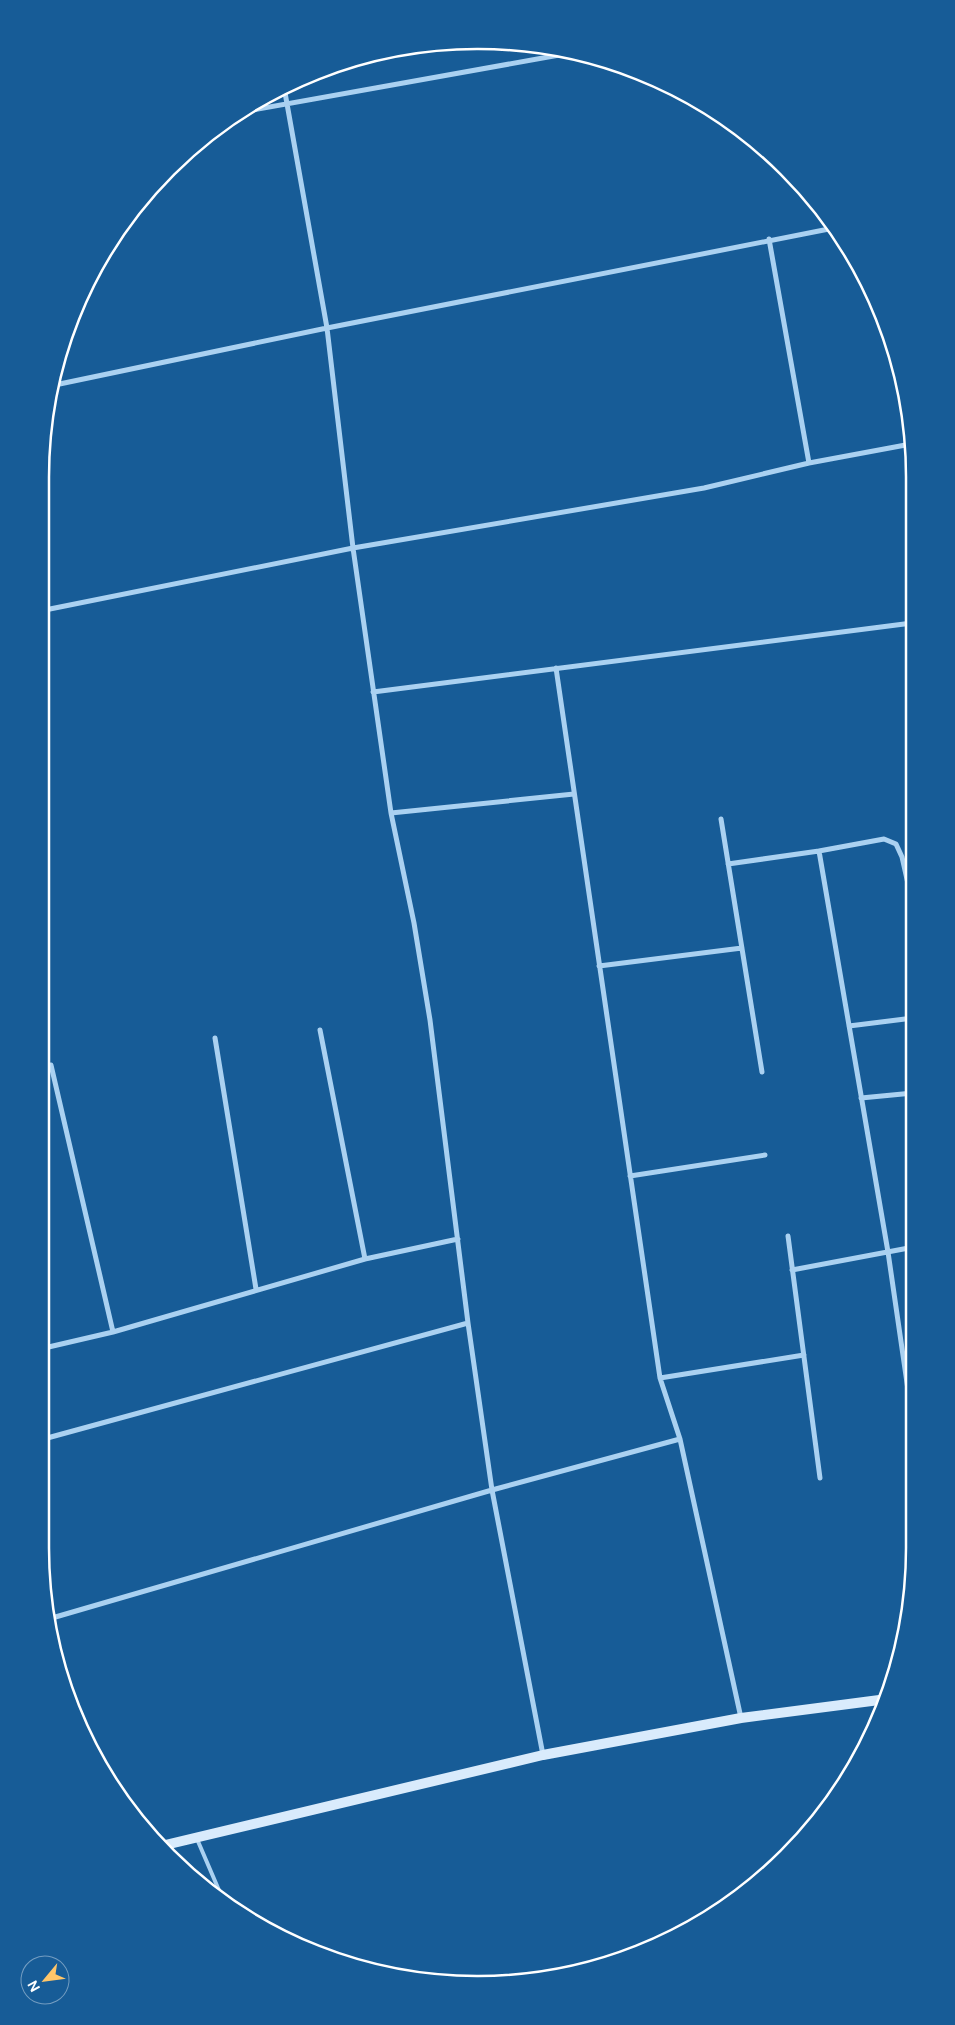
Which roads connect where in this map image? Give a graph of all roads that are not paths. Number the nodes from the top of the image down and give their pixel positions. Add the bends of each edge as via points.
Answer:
1 (555, 56) edge
2 (285, 95) edge
3 (286, 104) junction
4 (258, 109) edge
5 (827, 229) edge
6 (769, 239) junction
7 (326, 328) junction
8 (59, 384) edge
9 (905, 445) edge
10 (809, 462) junction
11 (353, 548) junction
12 (49, 609) edge
13 (906, 624) edge
14 (556, 668) junction
15 (373, 692) junction
16 (574, 794) junction
17 (391, 813) junction
18 (721, 819) dead end
19 (819, 851) junction
20 (728, 864) junction
21 (906, 875) edge
22 (742, 948) junction
23 (599, 966) junction
24 (906, 1019) edge
25 (849, 1026) junction
26 (320, 1030) dead end
27 (215, 1038) dead end
28 (51, 1065) dead end
29 (762, 1072) dead end
30 (906, 1094) edge
31 (861, 1098) junction
32 (765, 1155) dead end
33 (630, 1176) junction
34 (788, 1236) dead end
35 (458, 1239) junction
36 (906, 1248) edge
37 (888, 1252) junction
38 (365, 1259) junction
39 (792, 1270) junction
40 (256, 1289) junction
41 (468, 1323) junction
42 (113, 1332) junction
43 (49, 1347) edge
44 (804, 1354) junction
45 (906, 1376) edge
46 (660, 1378) junction
47 (49, 1438) edge
48 (680, 1440) junction
49 (820, 1478) dead end
50 (492, 1490) junction
51 (55, 1617) edge
52 (878, 1700) edge
53 (741, 1718) junction
54 (543, 1755) junction
55 (196, 1837) junction
56 (168, 1844) edge
57 (218, 1889) edge

1 - 3 street
2 - 3 street
3 - 4 street
3 - 7 street
5 - 6 street
6 - 7 street
6 - 10 street
7 - 8 street
7 - 11 street
9 - 10 street
10 - 11 street via 704,488
11 - 12 street
11 - 15 street
13 - 14 street
14 - 15 street
14 - 16 street
15 - 17 street
16 - 17 street
16 - 23 street
17 - 35 street via 429,1010
18 - 20 street
19 - 20 street
19 - 21 street via 884,839 896,844
19 - 25 street
20 - 22 street
22 - 23 street
22 - 29 street
23 - 33 street
24 - 25 street
25 - 31 street
26 - 38 street
27 - 40 street
28 - 42 street
30 - 31 street
31 - 37 street
32 - 33 street
33 - 46 street
34 - 39 street
35 - 38 street
35 - 41 street
36 - 37 street
37 - 39 street
37 - 45 street
38 - 40 street
39 - 44 street
40 - 42 street
41 - 47 street
41 - 50 street
42 - 43 street
44 - 46 street
44 - 49 street
46 - 48 street
48 - 50 street
48 - 53 street
50 - 51 street
50 - 54 street
52 - 53 street
53 - 54 street
54 - 55 street
55 - 56 street
55 - 57 lane

